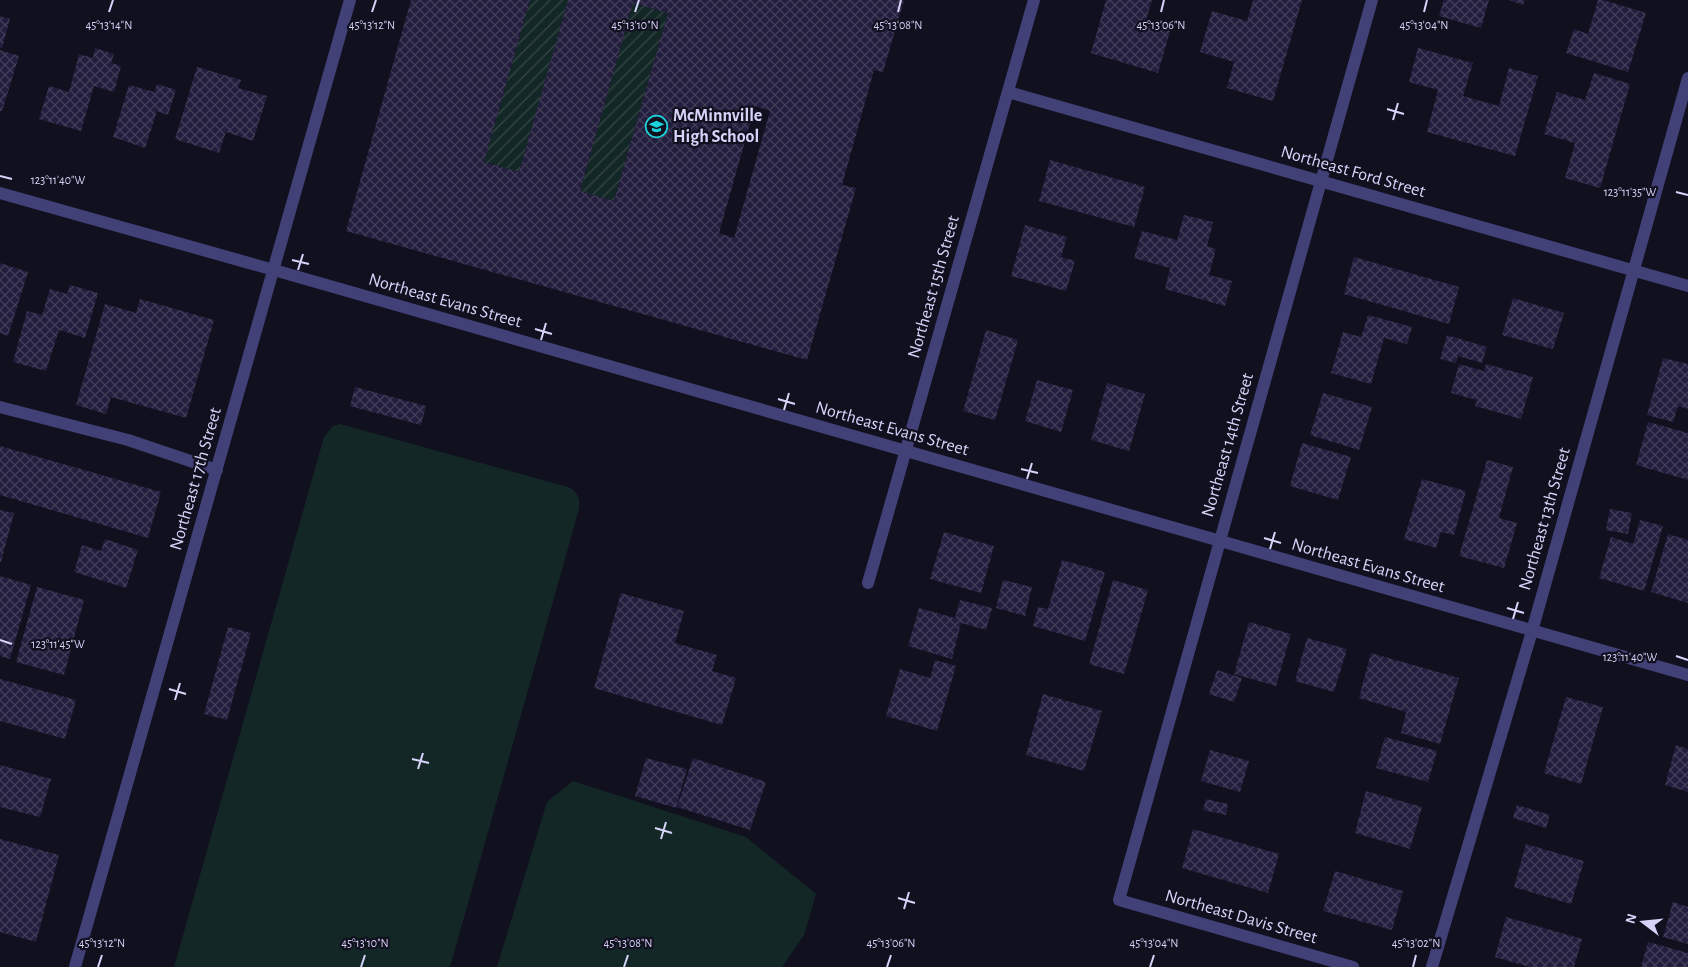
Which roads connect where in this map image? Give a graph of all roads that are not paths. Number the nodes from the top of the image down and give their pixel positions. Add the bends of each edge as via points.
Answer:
1 (350, 0) edge
2 (1034, 0) edge
3 (1372, 0) edge
4 (1688, 78) edge
5 (1008, 92) junction
6 (1321, 181) junction
7 (0, 193) edge
8 (274, 270) junction
9 (1633, 271) junction
10 (1688, 286) edge
11 (0, 407) edge
12 (906, 451) junction
13 (217, 470) junction
14 (1219, 541) junction
15 (868, 583) dead end
16 (1532, 631) junction
17 (1688, 675) edge
18 (1119, 900) joint
19 (75, 967) edge
20 (1353, 967) edge
21 (1432, 967) edge

1 - 8 street, Northeast 17th Street
2 - 5 street, Northeast 15th Street
3 - 6 street, Northeast 14th Street
4 - 9 street, Northeast 13th Street
5 - 6 street, Northeast Ford Street
5 - 12 street, Northeast 15th Street
6 - 9 street, Northeast Ford Street
6 - 14 street, Northeast 14th Street
7 - 8 street, Northeast Evans Street
8 - 12 street, Northeast Evans Street
8 - 13 street, Northeast 17th Street
9 - 10 street, Northeast Ford Street
9 - 16 street, Northeast 13th Street
11 - 13 street via 128,440
12 - 14 street, Northeast Evans Street
12 - 15 street, Northeast 15th Street
13 - 19 street, Northeast 17th Street
14 - 16 street, Northeast Evans Street
14 - 18 street, Northeast 14th Street
16 - 17 street, Northeast Evans Street
16 - 21 street, Northeast 13th Street
18 - 20 street, Northeast Davis Street

